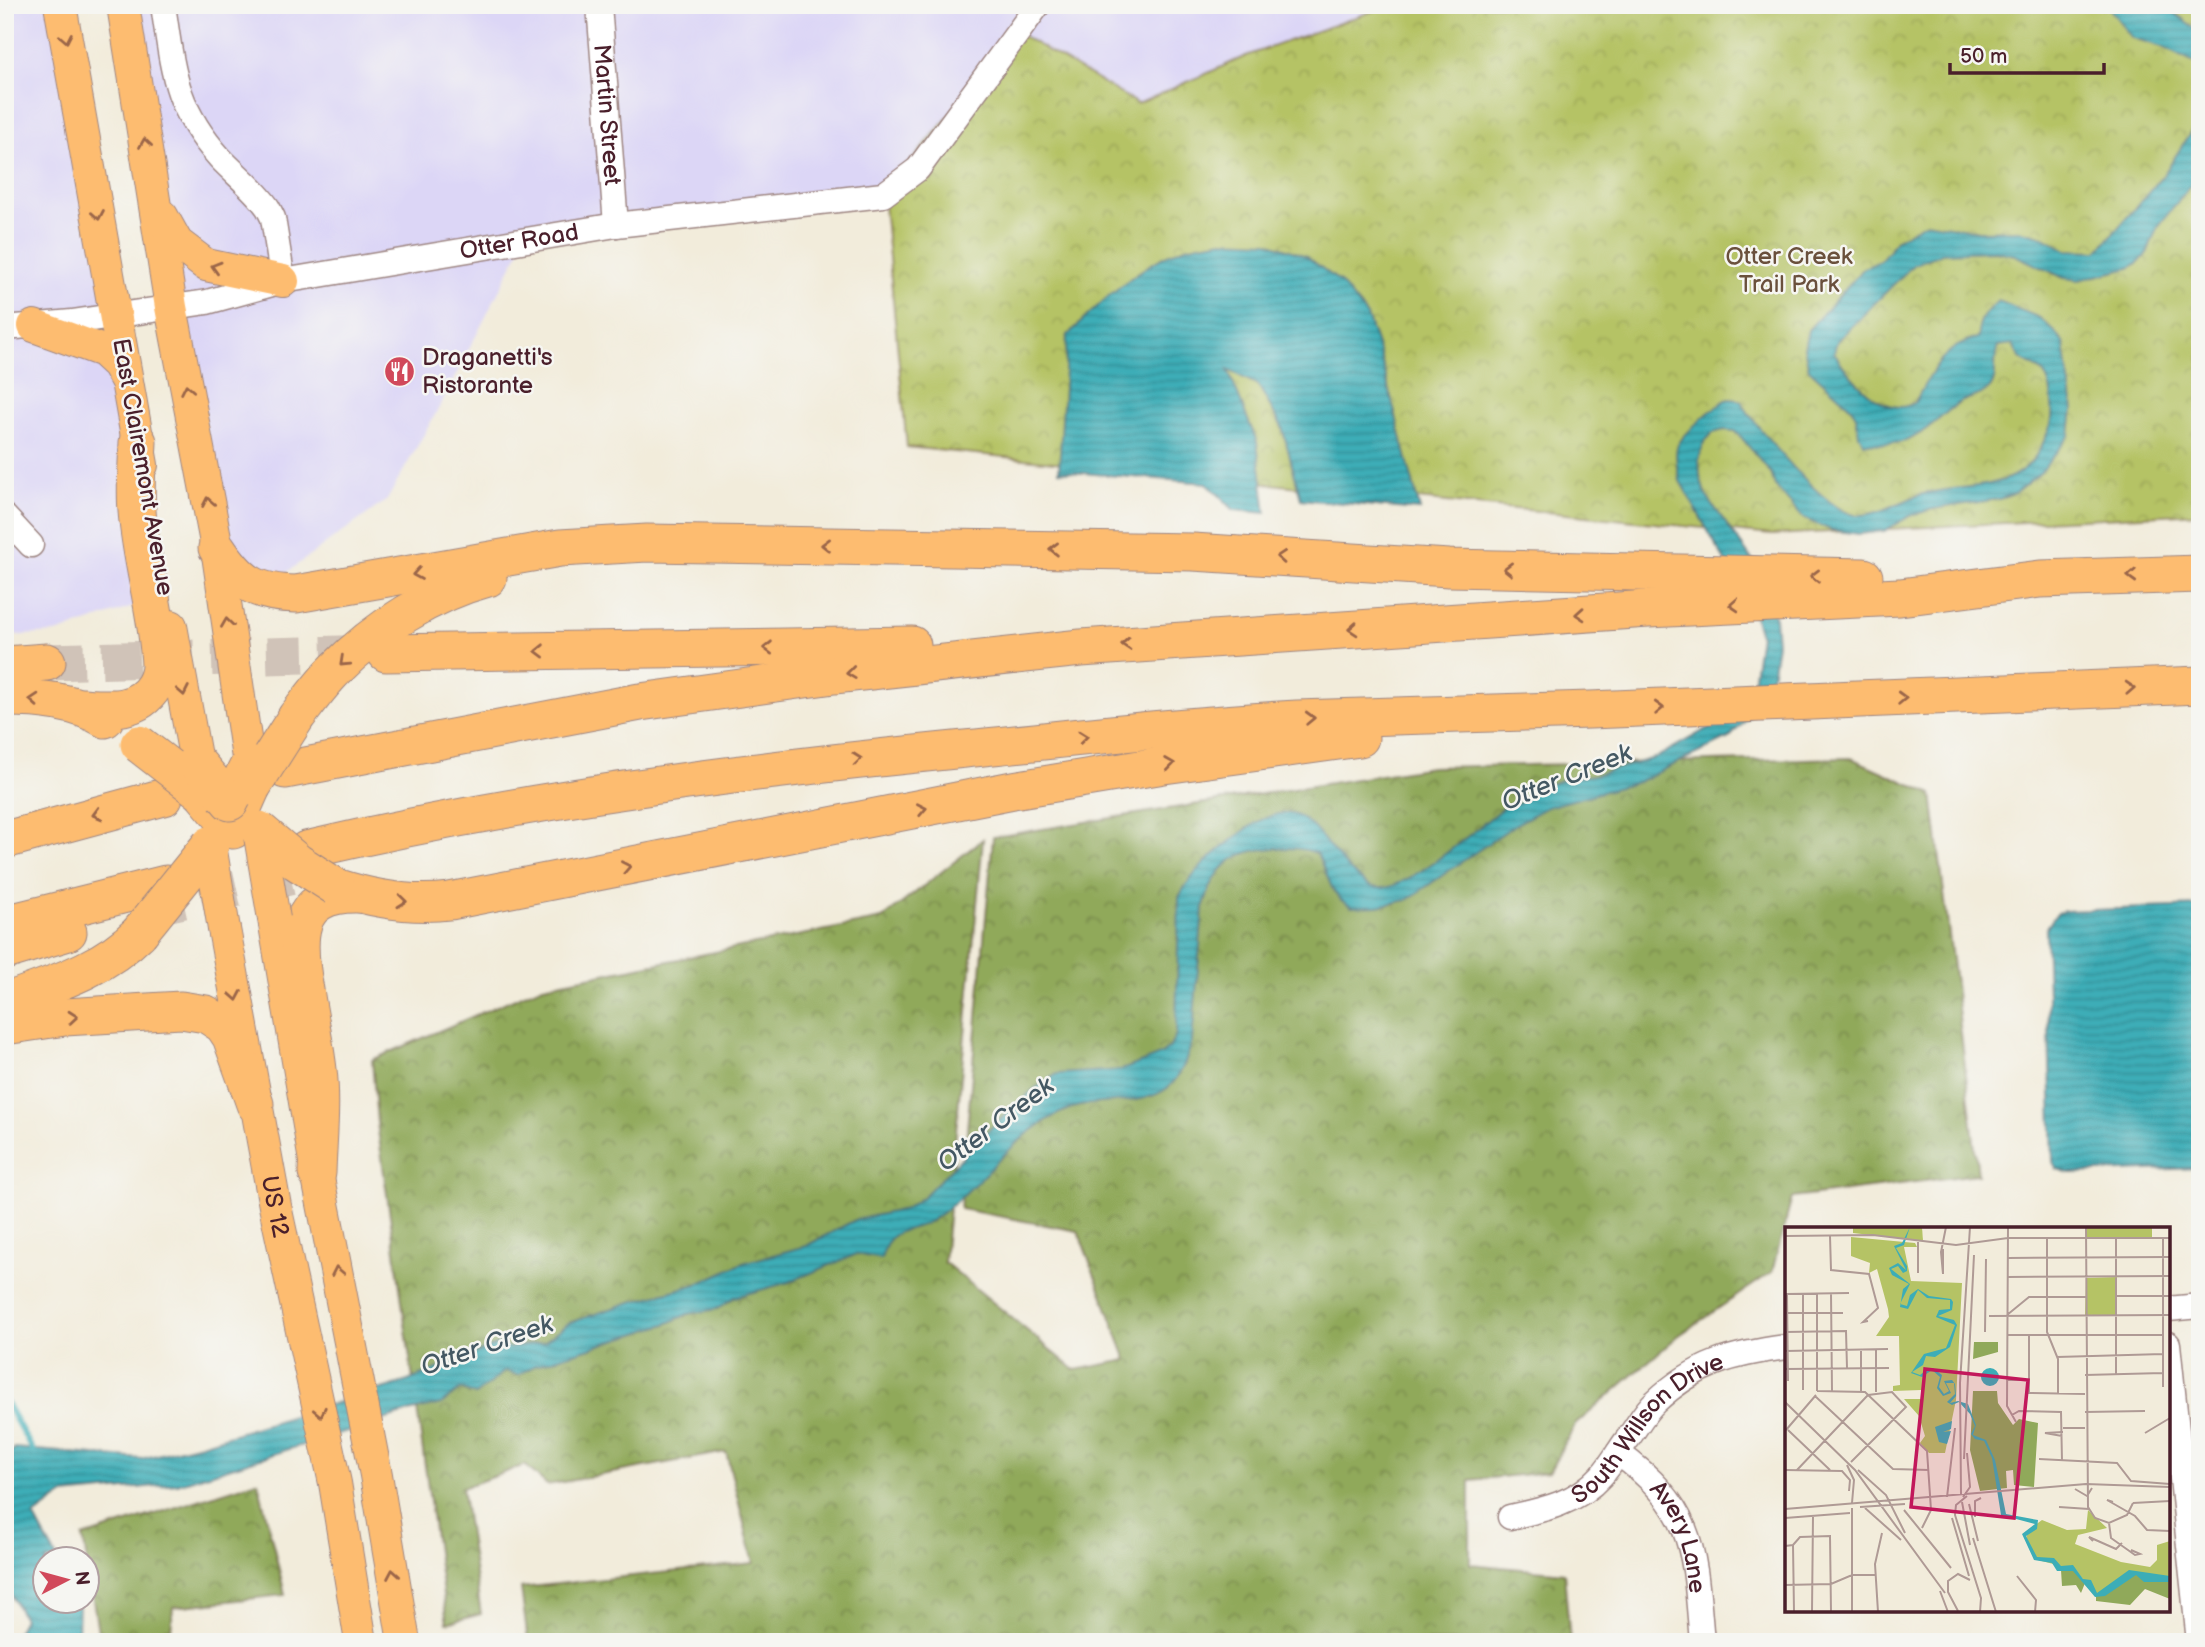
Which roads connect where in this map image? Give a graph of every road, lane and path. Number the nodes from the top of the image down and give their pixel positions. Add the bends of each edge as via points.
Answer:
1 (60, 5) edge
2 (123, 5) edge
3 (163, 5) edge
4 (599, 5) edge
5 (1038, 5) edge
6 (154, 199) junction
7 (616, 225) junction
8 (283, 281) junction
9 (171, 307) junction
10 (116, 315) junction
11 (20, 327) edge
12 (127, 382) junction
13 (138, 442) junction
14 (5, 517) edge
15 (703, 543) junction
16 (31, 545) dead end
17 (217, 548) junction
18 (2200, 574) edge
19 (1904, 587) junction
20 (1081, 648) junction
21 (386, 653) tunnel mouth
22 (47, 662) tunnel mouth
23 (5, 665) edge
24 (2200, 685) edge
25 (5, 698) edge
26 (83, 707) junction
27 (1591, 710) junction
28 (285, 770) dead end
29 (163, 797) dead end
30 (225, 804) junction
31 (5, 840) edge
32 (265, 865) joint
33 (334, 875) junction
34 (151, 908) junction
35 (5, 924) edge
36 (224, 929) joint
37 (5, 951) edge
38 (5, 1002) edge
39 (5, 1026) edge
40 (255, 1104) junction
41 (317, 1173) junction
42 (2200, 1306) edge
43 (2170, 1309) edge
44 (1785, 1347) edge
45 (2170, 1363) edge
46 (1618, 1453) junction
47 (1510, 1517) dead end
48 (361, 1642) edge
49 (404, 1642) edge
50 (1702, 1642) edge
51 (2199, 1642) edge

1 -> 10 main road, East Clairemont Avenue / US 12
6 -> 2 main road, East Clairemont Avenue / US 12
3 - 8 street via 180,97 208,143 268,208
4 - 7 street, Martin Street
5 - 7 street, Otter Road via 918,169 883,195
8 -> 6 main road via 227,271 190,256 171,235
6 - 9 main road, East Clairemont Avenue / US 12
7 - 8 street, Otter Road
8 - 9 street, Otter Road
9 - 10 street, Otter Road
17 -> 9 main road, East Clairemont Avenue / US 12
10 - 11 street, Otter Road
10 - 12 main road, East Clairemont Avenue / US 12
11 - 12 main road via 103,351
12 - 13 main road, East Clairemont Avenue / US 12
13 - 26 highway via 136,508 159,674 155,685 135,704 123,709
13 -> 30 main road, East Clairemont Avenue / US 12
14 - 16 street
15 -> 17 highway via 560,548 296,594 255,588 234,573
19 -> 15 highway via 1193,552
15 -> 30 highway, bridge via 556,563 484,579 398,619 334,671
30 -> 17 main road, East Clairemont Avenue / US 12 via 240,715
18 -> 19 highway
19 -> 20 highway
20 -> 21 highway via 912,645
20 -> 28 highway via 640,702
22 - 23 highway
27 -> 24 highway
26 -> 25 highway
26 - 30 highway, bridge
33 -> 27 highway via 517,807 659,783 1214,724
33 -> 27 highway via 403,902 450,901 1150,767
29 -> 31 highway
30 - 32 highway
30 - 33 highway, bridge via 297,862
30 - 34 highway, bridge
30 - 36 main road, East Clairemont Avenue / US 12, bridge
32 - 41 main road, US 12 / US 12, bridge
33 - 41 highway via 341,894 322,900 305,918 299,942 318,1069
34 - 35 highway
34 - 37 highway
34 - 38 highway via 123,949 88,971
36 -> 40 main road, US 12 / US 12
39 -> 40 highway via 164,1011 206,1014 232,1037
40 -> 48 main road, US 12 / US 12 via 335,1483
49 -> 41 main road, US 12 / US 12
42 - 43 street
44 - 46 street, South Willson Drive via 1737,1354 1679,1382 1653,1403
45 - 51 street
46 - 47 street, South Willson Drive via 1601,1476 1568,1501
46 - 50 street, Avery Lane via 1656,1485 1686,1530 1693,1552

